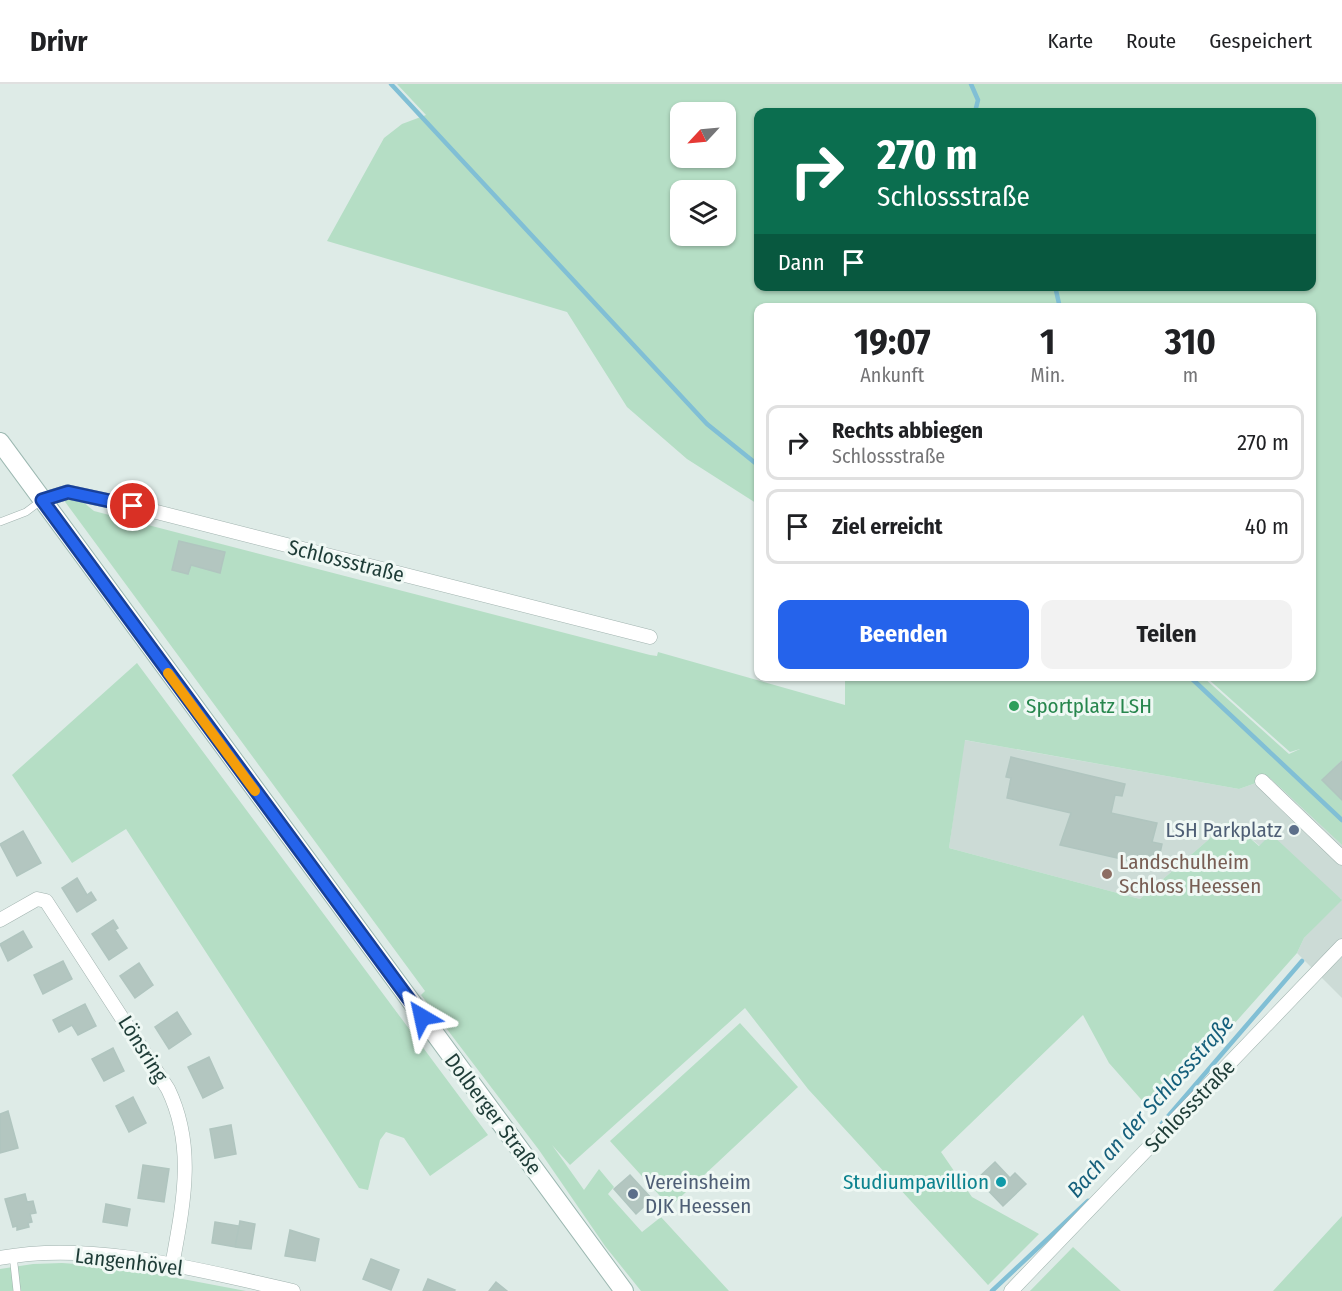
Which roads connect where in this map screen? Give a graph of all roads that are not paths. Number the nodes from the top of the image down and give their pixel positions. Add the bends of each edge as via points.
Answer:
1 (0, 442) edge
2 (42, 500) junction
3 (0, 522) edge
4 (650, 638) dead end
5 (1262, 781) dead end
6 (1342, 858) edge
7 (0, 920) edge
8 (1342, 946) edge
9 (6, 1256) edge
10 (172, 1266) junction
11 (17, 1291) edge
12 (293, 1291) edge
13 (624, 1291) edge
14 (1011, 1291) edge

1 - 2 main road, Dolberger Straße
2 - 3 lane via 26,512
2 - 4 street, Schlossstraße via 68,492 133,506
2 - 13 main road, Dolberger Straße
5 - 6 street
7 - 10 street, Lönsring via 37,899 46,902 168,1089 178,1111 187,1161
8 - 14 street, Schlossstraße
9 - 10 street, Langenhövel via 101,1255
9 - 11 lane
10 - 12 street, Langenhövel

